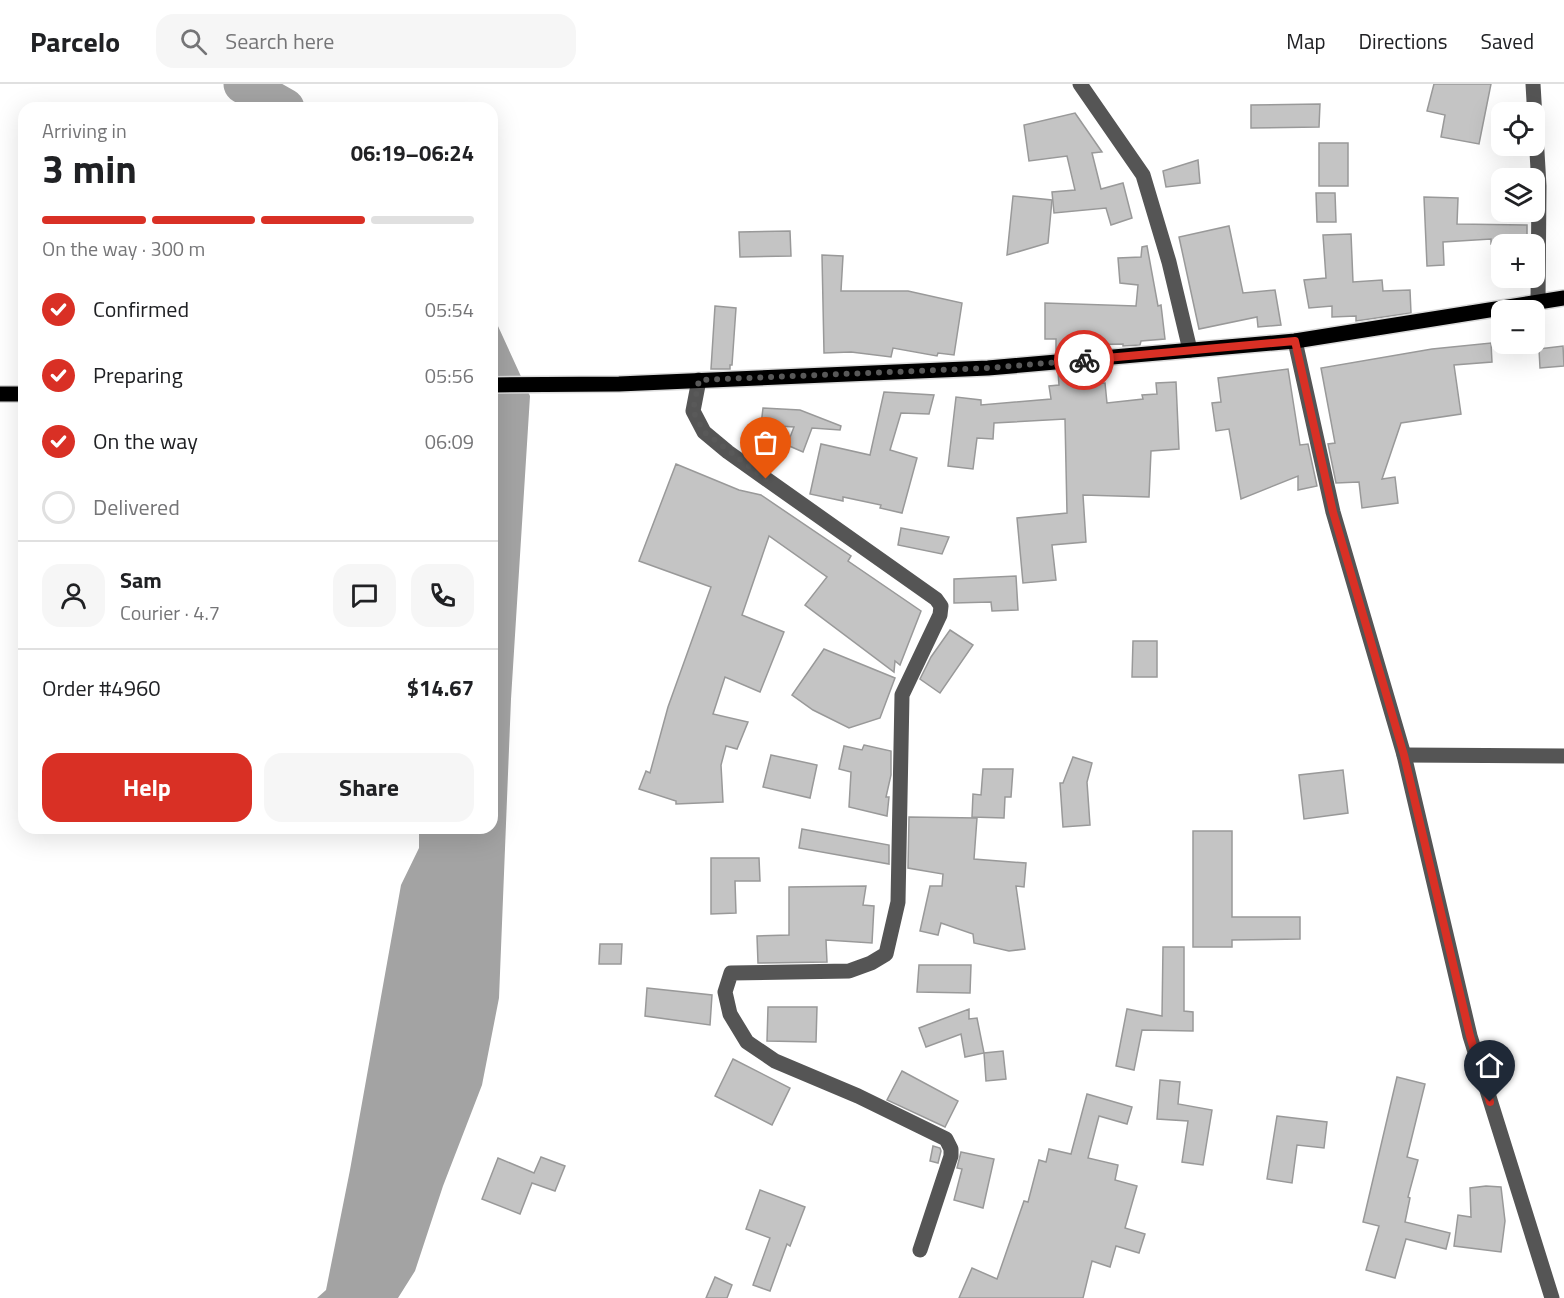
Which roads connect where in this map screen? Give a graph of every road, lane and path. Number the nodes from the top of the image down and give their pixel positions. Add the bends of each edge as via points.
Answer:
1 (1080, 84) edge
2 (1533, 84) edge
3 (1564, 298) edge
4 (1538, 300) edge
5 (1545, 301) edge
6 (1491, 310) edge
7 (1295, 341) junction
8 (1190, 351) junction
9 (699, 380) junction
10 (498, 385) edge
11 (0, 394) edge
12 (18, 394) edge
13 (1404, 755) junction
14 (1564, 756) edge
15 (920, 1250) dead end
16 (1552, 1298) edge

1 - 8 street via 1143,175
2 - 4 street via 1539,186
3 - 5 main road
6 - 7 main road
7 - 8 main road
7 - 13 street via 1333,512
8 - 9 main road via 988,368
9 - 10 main road
9 - 15 street via 693,411 704,432 936,599 940,606 940,615 902,695 898,902 886,954 849,971 731,973 725,992 730,1014 747,1042 775,1061 946,1139 951,1156
11 - 12 main road
13 - 14 street
13 - 16 street via 1470,1036

